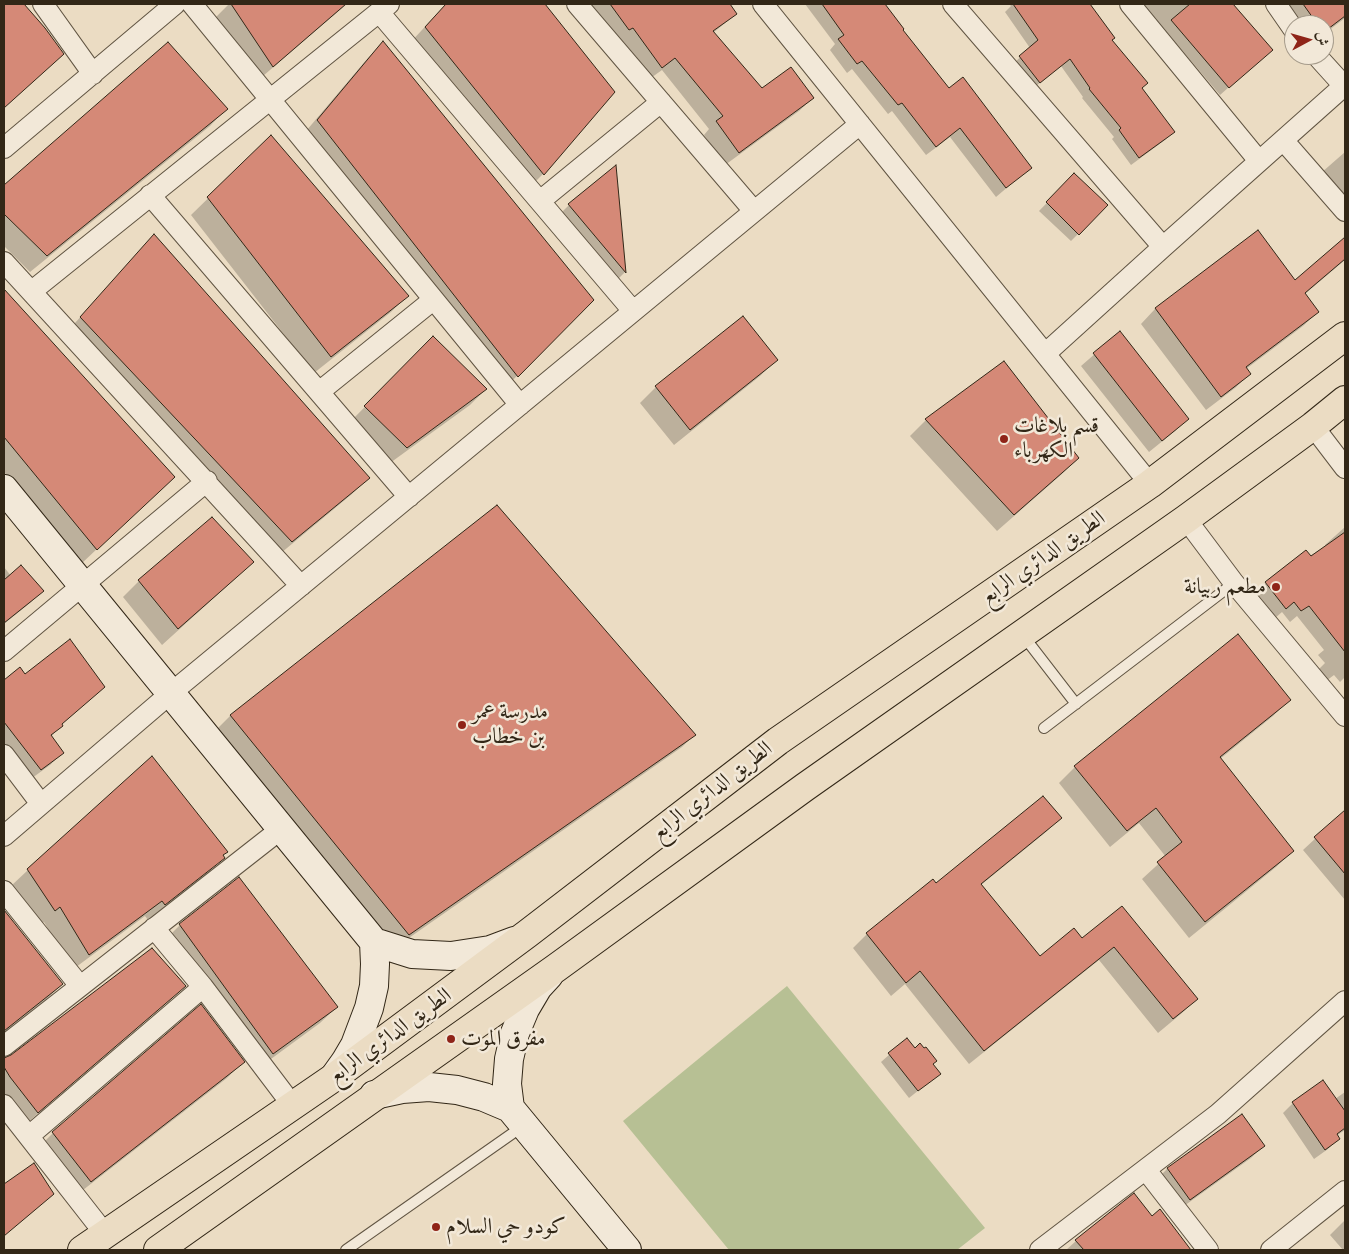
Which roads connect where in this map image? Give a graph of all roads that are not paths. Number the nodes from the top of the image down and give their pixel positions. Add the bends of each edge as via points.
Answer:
1 (43, 4) edge
2 (176, 4) edge
3 (192, 4) edge
4 (577, 4) edge
5 (763, 4) edge
6 (953, 4) edge
7 (1130, 4) edge
8 (1276, 4) edge
9 (384, 8) edge
10 (1284, 16) edge
11 (1325, 65) edge
12 (92, 74) junction
13 (1344, 85) edge
14 (270, 99) junction
15 (661, 102) junction
16 (860, 124) junction
17 (1283, 140) junction
18 (4, 148) edge
19 (1259, 161) junction
20 (150, 195) junction
21 (540, 201) junction
22 (1345, 210) edge
23 (754, 211) junction
24 (1163, 247) junction
25 (4, 262) edge
26 (32, 291) junction
27 (433, 300) junction
28 (633, 311) junction
29 (1345, 336) edge
30 (1046, 353) junction
31 (319, 392) junction
32 (1345, 400) edge
33 (520, 405) junction
34 (1313, 426) junction
35 (1345, 468) edge
36 (207, 482) junction
37 (1150, 484) junction
38 (4, 489) edge
39 (409, 496) junction
40 (1186, 519) junction
41 (1234, 583) junction
42 (82, 584) junction
43 (301, 586) junction
44 (1022, 633) junction
45 (4, 650) edge
46 (171, 693) junction
47 (1076, 704) junction
48 (1345, 716) edge
49 (1044, 728) dead end
50 (4, 756) edge
51 (41, 804) junction
52 (281, 828) junction
53 (4, 836) edge
54 (4, 891) edge
55 (154, 928) junction
56 (527, 934) junction
57 (374, 942) junction
58 (556, 968) junction
59 (80, 986) junction
60 (203, 987) junction
61 (1345, 1001) edge
62 (4, 1046) edge
63 (333, 1078) junction
64 (374, 1095) junction
65 (4, 1105) edge
66 (293, 1106) junction
67 (517, 1117) junction
68 (29, 1136) junction
69 (1146, 1170) junction
70 (1345, 1191) edge
71 (105, 1234) junction
72 (168, 1248) edge
73 (82, 1250) edge
74 (346, 1250) edge
75 (627, 1250) edge
76 (1040, 1250) edge
77 (1208, 1250) edge
78 (1271, 1250) edge

1 - 12 street
2 - 12 street
3 - 14 street
4 - 15 street
5 - 16 street
6 - 24 street
7 - 19 street
8 - 10 street
9 - 14 street
9 - 21 street
11 - 13 street
12 - 18 street
13 - 17 street
14 - 20 street
14 - 27 street
15 - 21 street
15 - 23 street
16 - 23 street
16 - 30 street
17 - 19 street
17 - 22 street
19 - 24 street
20 - 26 street
20 - 31 street
21 - 28 street
23 - 28 street
24 - 30 street
25 - 26 street
26 - 36 street
27 - 31 street
27 - 33 street
28 - 33 street
29 - 37 main road, الطريق الدائري الرابع
30 - 37 street
31 - 39 street
32 - 34 main road, الطريق الدائري الرابع
33 - 39 street
34 - 35 street
34 - 40 main road, الطريق الدائري الرابع
36 - 42 street
36 - 43 street
37 - 56 main road, الطريق الدائري الرابع via 778,741
38 - 42 street
39 - 43 street
40 - 41 street
40 - 44 main road, الطريق الدائري الرابع
41 - 47 lane
41 - 48 street
42 - 45 street
42 - 46 street
43 - 46 street
44 - 47 lane
44 - 58 main road, الطريق الدائري الرابع
46 - 51 street
46 - 52 street
47 - 49 lane
50 - 51 street
51 - 53 street
52 - 55 street
52 - 57 street
54 - 59 street
55 - 59 street
55 - 60 street
56 - 57 street via 490,950 451,956 412,954
56 - 63 main road, الطريق الدائري الرابع
57 - 63 street via 374,986 369,1008 355,1045
58 - 64 main road, الطريق الدائري الرابع
58 - 67 street via 538,988 514,1033 507,1076
59 - 62 street
60 - 66 street
60 - 68 street
61 - 69 street via 1218,1114
63 - 66 main road, الطريق الدائري الرابع
64 - 67 street via 402,1089 457,1090 484,1097
64 - 72 main road, الطريق الدائري الرابع
65 - 68 street
66 - 71 main road, الطريق الدائري الرابع
67 - 74 lane
67 - 75 street
68 - 71 street
69 - 76 street
69 - 77 street
70 - 78 street
71 - 73 main road, الطريق الدائري الرابع

